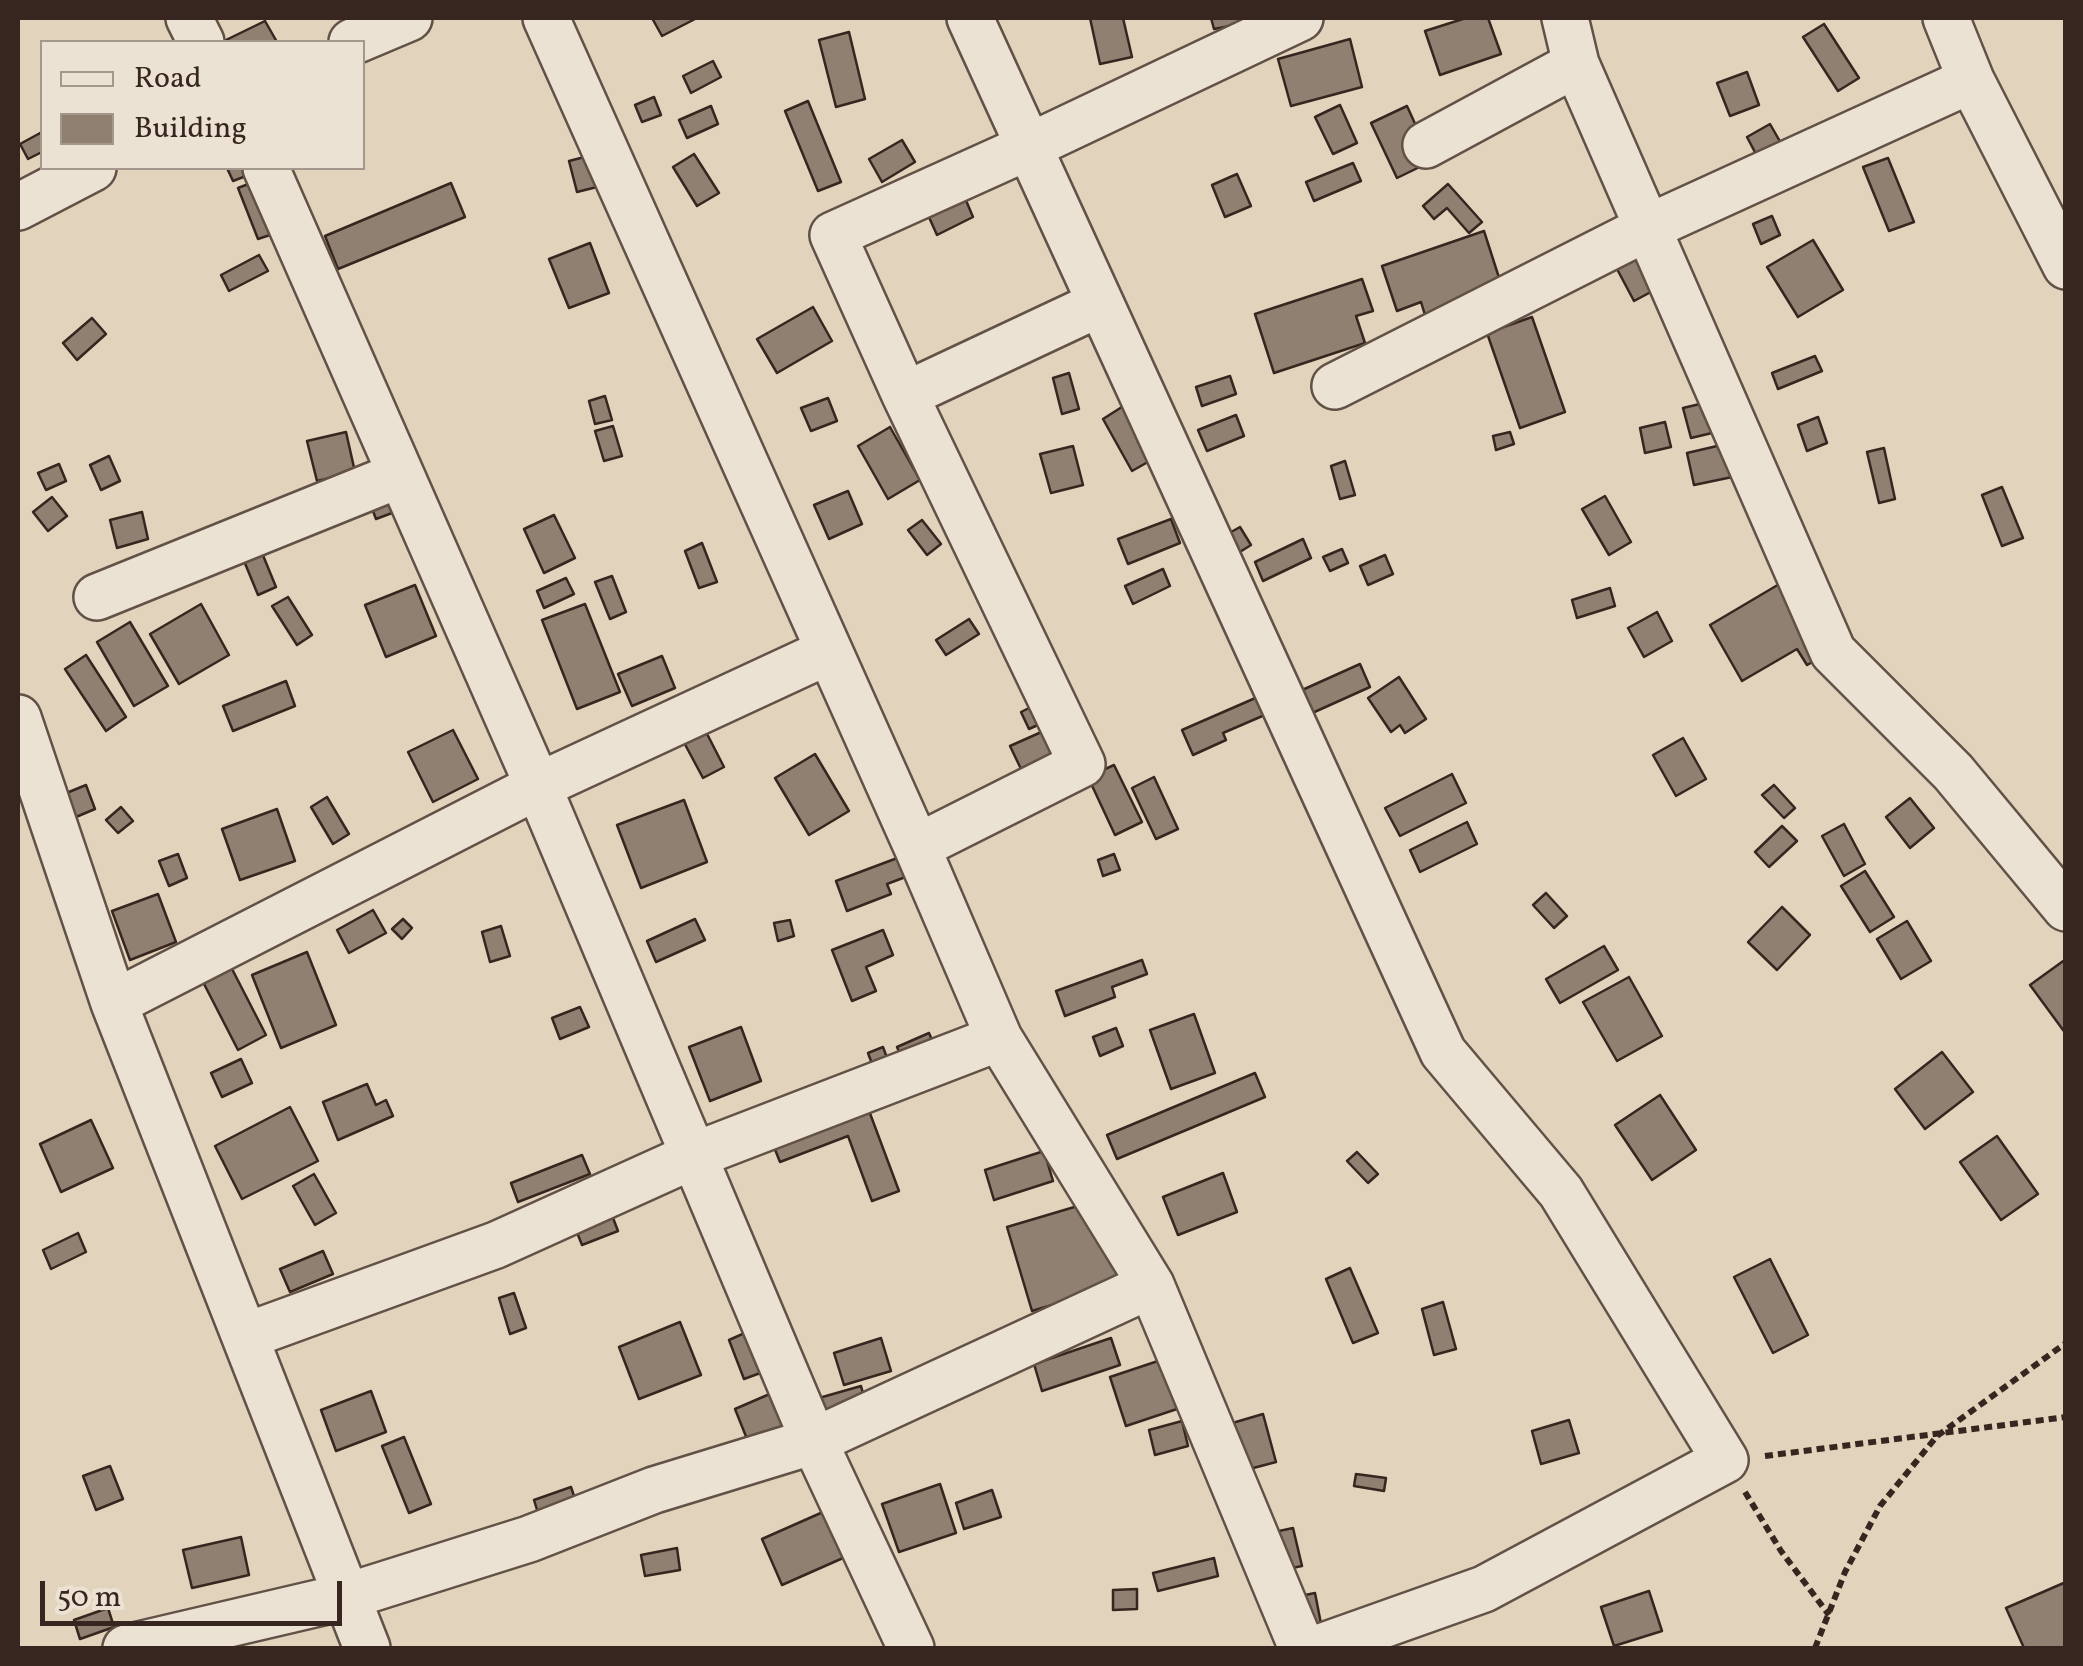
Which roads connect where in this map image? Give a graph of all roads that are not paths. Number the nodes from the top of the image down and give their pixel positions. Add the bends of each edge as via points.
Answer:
1 (409, 18) edge
2 (546, 18) edge
3 (970, 18) edge
4 (1300, 18) edge
5 (1566, 18) edge
6 (1946, 18) edge
7 (357, 40) edge
8 (1576, 64) junction
9 (1970, 80) junction
10 (1426, 145) dead end
11 (1028, 148) junction
12 (90, 170) edge
13 (267, 170) edge
14 (18, 207) edge
15 (1647, 228) junction
16 (2066, 266) edge
17 (1099, 304) junction
18 (1335, 386) dead end
19 (905, 395) junction
20 (398, 475) junction
21 (96, 596) dead end
22 (827, 652) junction
23 (18, 718) edge
24 (538, 786) junction
25 (917, 848) junction
26 (2066, 908) edge
27 (114, 1003) junction
28 (998, 1038) junction
29 (695, 1155) junction
30 (1151, 1284) junction
31 (246, 1336) junction
32 (814, 1441) junction
33 (348, 1596) junction
34 (126, 1648) edge
35 (367, 1648) edge
36 (912, 1648) edge
37 (1302, 1648) edge
38 (1318, 1648) edge

1 - 7 street
2 - 22 street
3 - 11 street
4 - 11 street
5 - 8 street
6 - 9 street
8 - 10 street
8 - 15 street
9 - 15 street
9 - 16 street
11 - 17 street
11 - 19 street via 833,234
12 - 14 street
13 - 20 street
15 - 18 street
15 - 26 street via 1832,652 1953,772
17 - 19 street
17 - 38 street via 1443,1052 1561,1192 1725,1460 1484,1589
19 - 25 street via 1082,764
20 - 21 street
20 - 24 street
22 - 24 street
22 - 25 street
23 - 27 street
24 - 27 street
24 - 29 street
25 - 28 street
27 - 31 street
28 - 29 street
28 - 30 street
29 - 31 street via 496,1244
29 - 32 street
30 - 32 street
30 - 37 street
31 - 33 street
32 - 33 street
32 - 36 street
33 - 34 street
33 - 35 street

